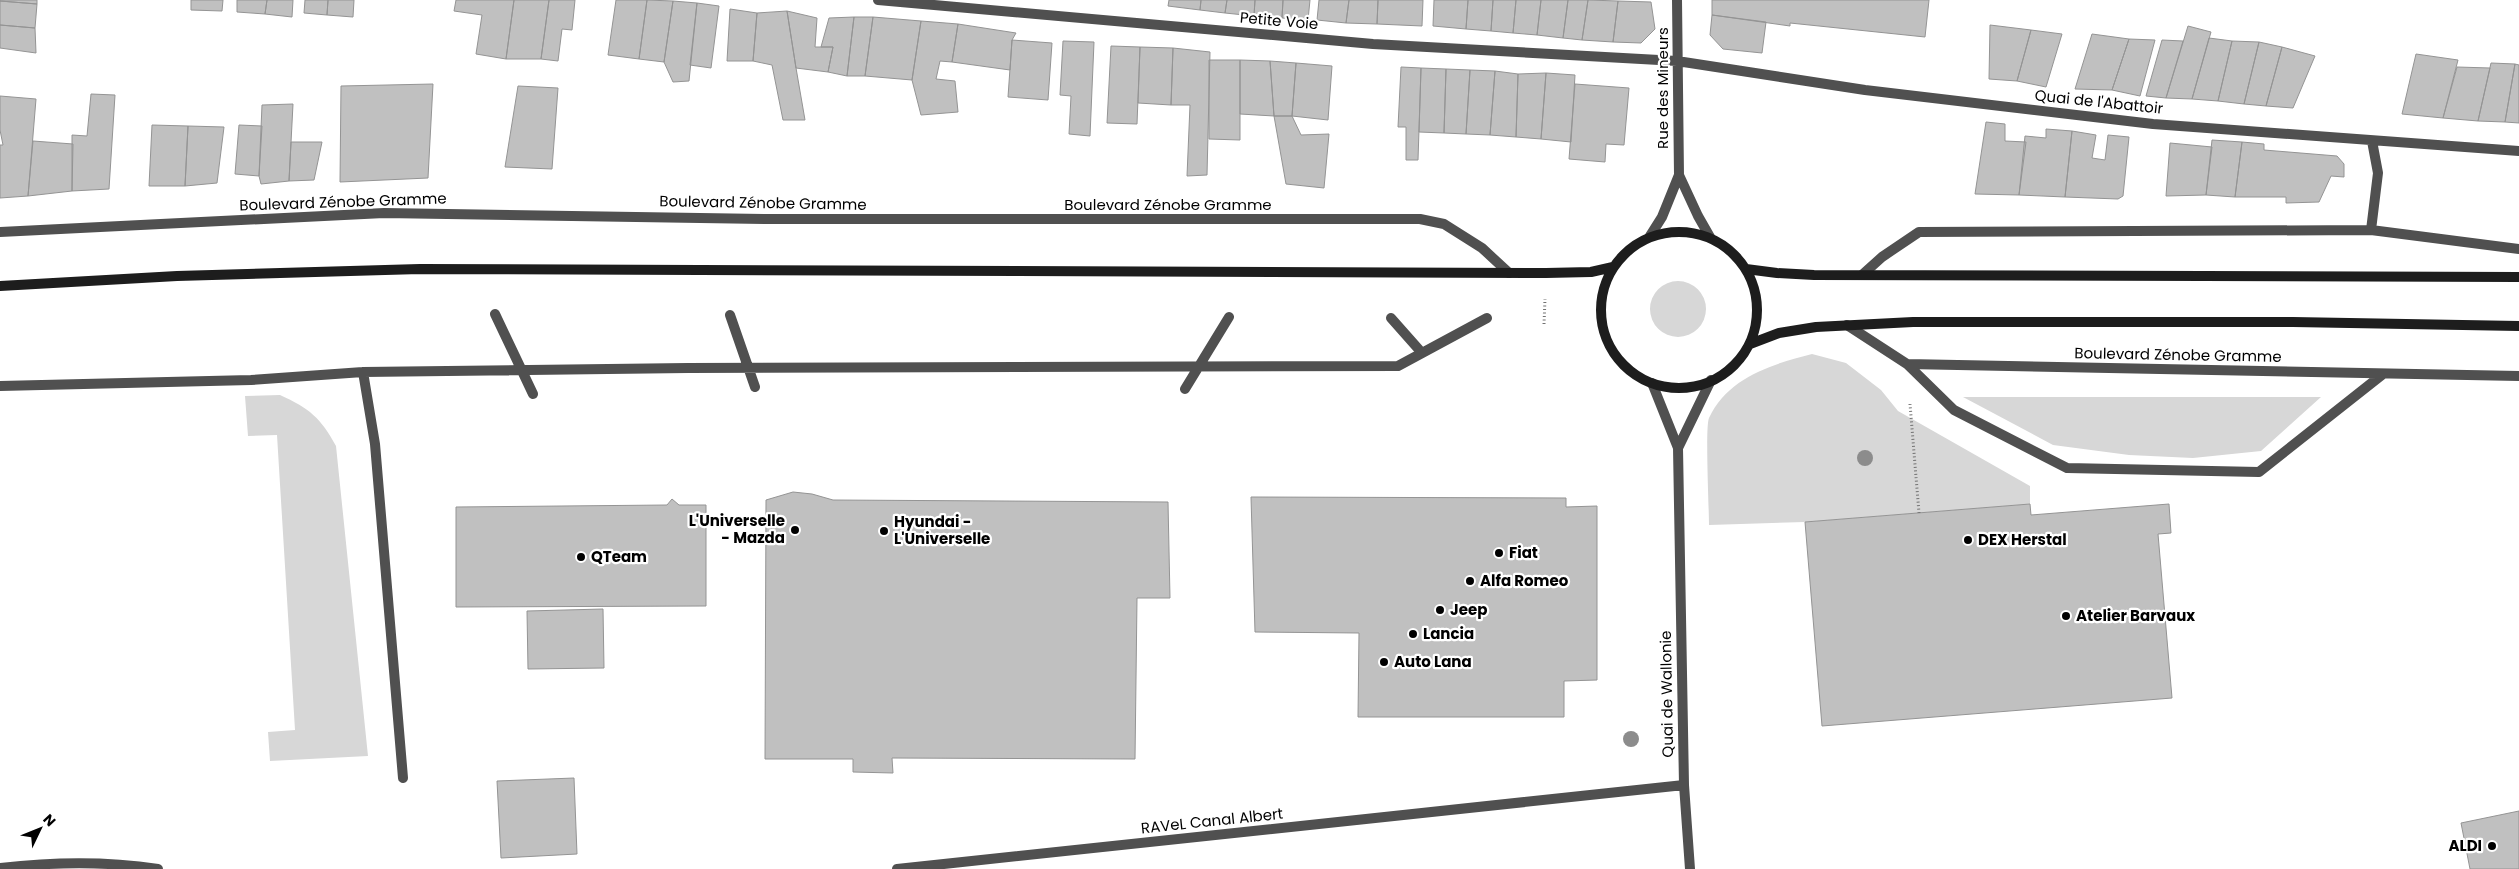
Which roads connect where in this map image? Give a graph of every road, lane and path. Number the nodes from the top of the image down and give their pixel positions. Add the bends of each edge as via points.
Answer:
1 (878, 0) edge
2 (1677, 0) edge
3 (1677, 61) junction
4 (2372, 141) junction
5 (2519, 151) edge
6 (1679, 175) junction
7 (2370, 230) junction
8 (0, 232) edge
9 (1650, 236) junction
10 (1710, 237) junction
11 (2519, 249) edge
12 (1614, 267) junction
13 (1746, 269) junction
14 (1509, 273) junction
15 (1862, 275) junction
16 (2519, 277) edge
17 (0, 286) edge
18 (495, 314) dead end
19 (730, 315) dead end
20 (1229, 317) dead end
21 (1391, 318) dead end
22 (1487, 318) dead end
23 (1847, 325) junction
24 (2519, 326) edge
25 (1750, 344) junction
26 (1422, 353) junction
27 (1907, 364) junction
28 (1197, 367) junction
29 (748, 368) junction
30 (522, 370) junction
31 (364, 372) junction
32 (2383, 374) junction
33 (2519, 376) edge
34 (1711, 380) junction
35 (1652, 383) junction
36 (0, 386) edge
37 (755, 387) dead end
38 (1184, 389) dead end
39 (533, 394) dead end
40 (1678, 448) junction
41 (1919, 513) dead end
42 (403, 778) dead end
43 (1684, 785) junction
44 (0, 868) edge
45 (158, 869) edge
46 (897, 869) edge
47 (1690, 869) edge

1 - 3 street, Petite Voie via 1373,44
2 - 3 street, Rue des Mineurs
3 - 4 street, Quai de l'Abattoir via 1865,90 2143,122
3 - 6 street, Rue des Mineurs
4 - 5 street, Quai de l'Abattoir
4 - 7 street via 2378,173
6 - 9 street, Rue des Mineurs via 1662,217
6 - 10 street, Rue des Mineurs
7 - 11 street
7 - 15 street via 1919,232
8 - 14 street, Boulevard Zénobe Gramme via 384,213 764,219 1420,219 1444,224 1482,248
9 - 10 main road via 1683,231
9 - 12 main road via 1627,251
10 - 13 main road via 1737,256
12 - 14 main road via 1591,272
12 - 35 main road via 1603,292 1601,319 1618,359 1639,377
13 - 15 main road
13 - 25 main road via 1752,278 1759,305
14 - 17 main road via 420,269 177,276
15 - 16 main road
18 - 30 street
19 - 29 street
20 - 28 street
21 - 26 street
22 - 26 street
23 - 24 main road via 1913,322 2255,322
23 - 25 main road via 1779,333
23 - 27 street
25 - 34 main road via 1736,365
26 - 28 street via 1398,366
27 - 32 street, Boulevard Zénobe Gramme
27 - 32 street via 1954,410 2067,468 2259,472
27 - 41 path
28 - 29 street
28 - 38 street
29 - 30 street
29 - 37 street
30 - 31 street
30 - 39 street
31 - 36 street via 251,380
31 - 42 street via 375,444
32 - 33 street, Boulevard Zénobe Gramme
34 - 35 main road via 1689,388
34 - 40 street, Quai de Wallonie
35 - 40 street, Quai de Wallonie
40 - 43 street, Quai de Wallonie
43 - 46 street, RAVeL Canal Albert
43 - 47 street, Quai de Wallonie
44 - 45 street via 30,864 128,865

